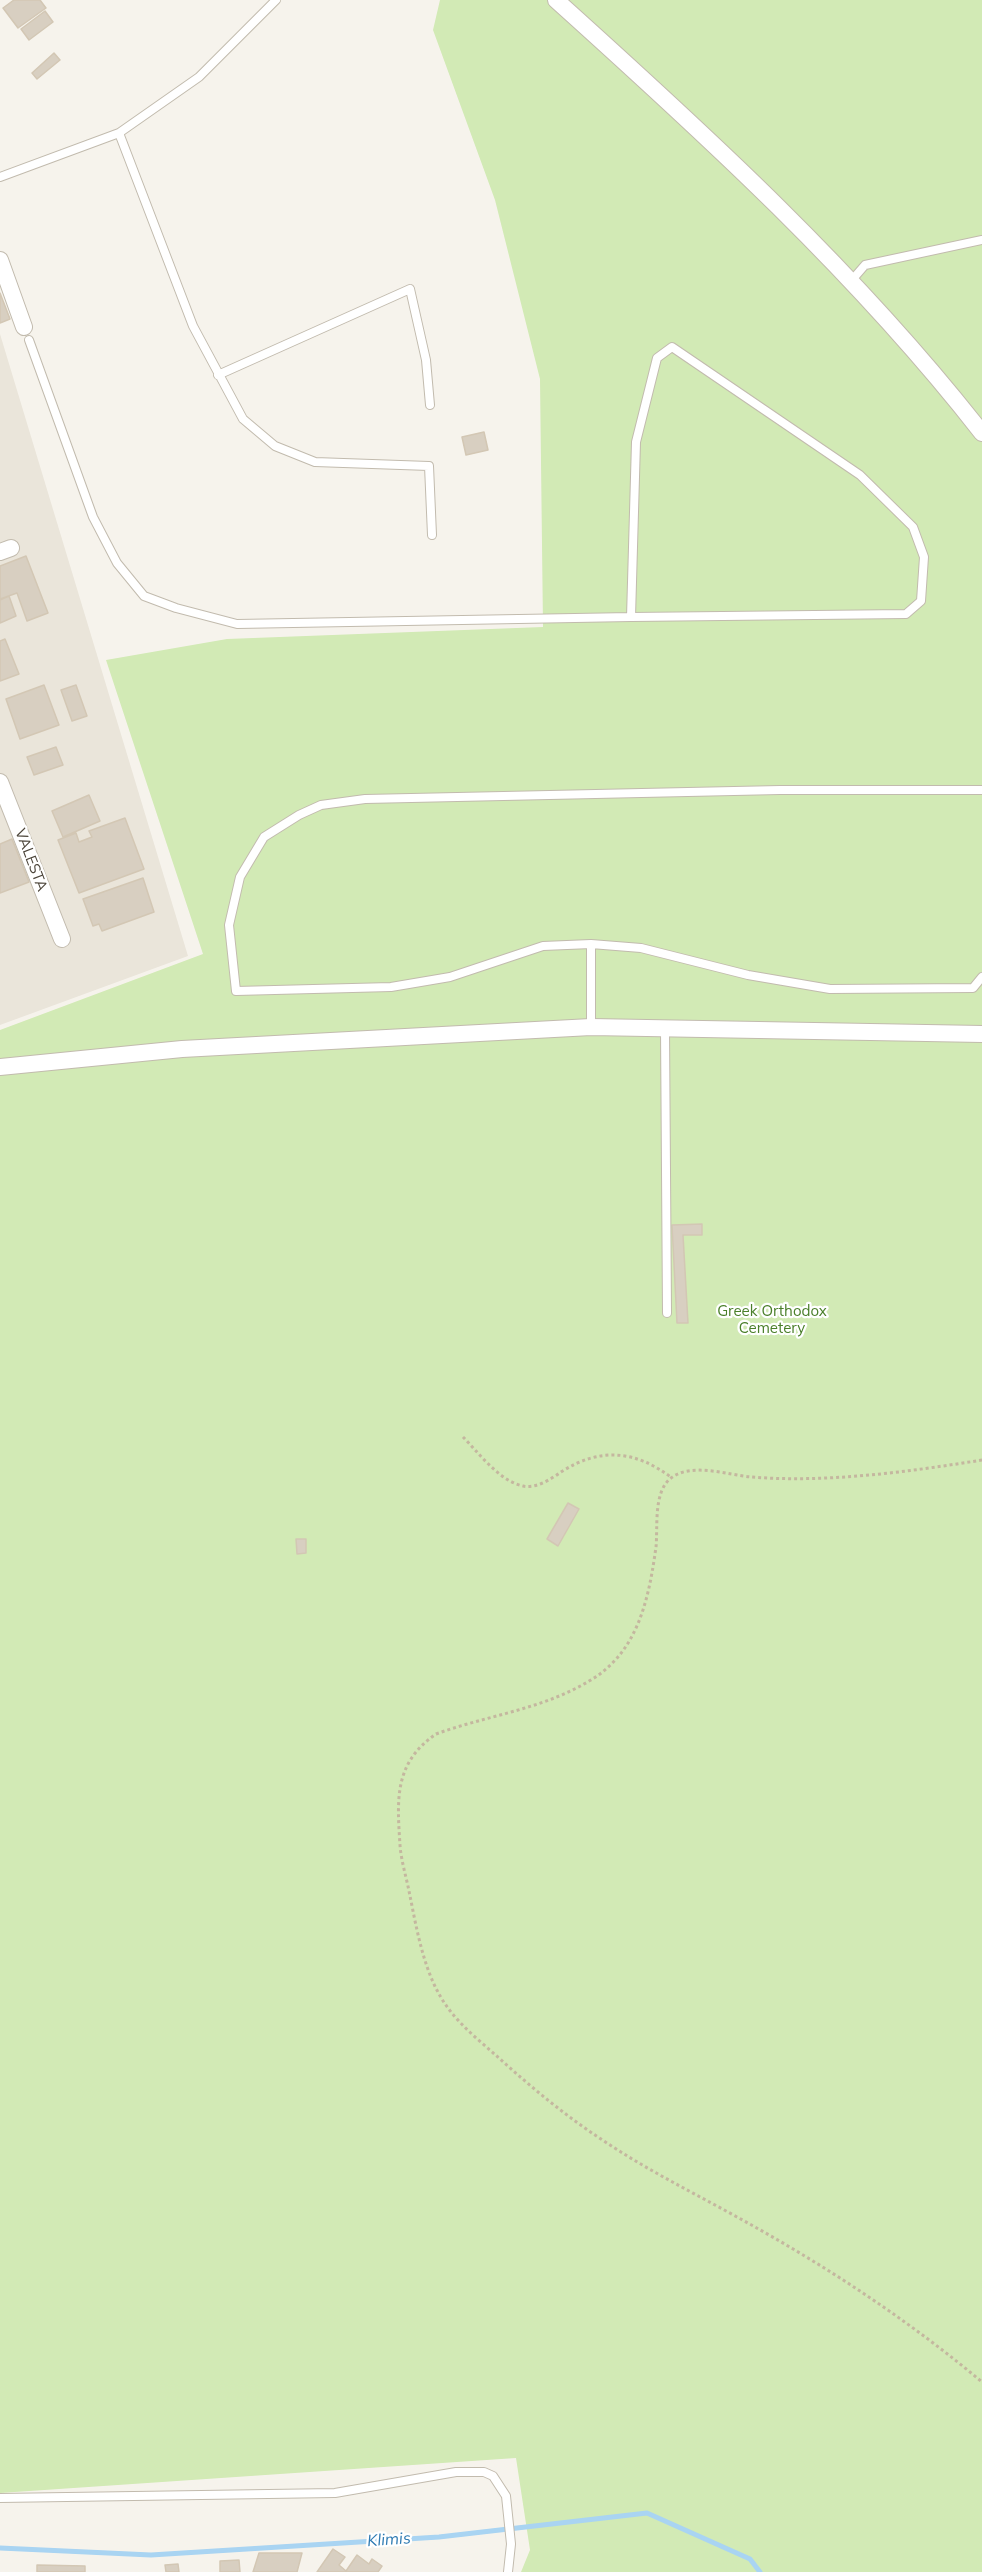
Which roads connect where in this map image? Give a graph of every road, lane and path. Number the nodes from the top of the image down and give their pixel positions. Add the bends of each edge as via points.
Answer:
1 (276, 0) edge
2 (556, 0) edge
3 (119, 133) junction
4 (0, 177) edge
5 (982, 240) edge
6 (0, 260) edge
7 (852, 280) junction
8 (26, 333) joint
9 (218, 375) junction
10 (430, 405) dead end
11 (982, 433) edge
12 (432, 535) dead end
13 (631, 617) junction
14 (0, 782) edge
15 (982, 790) edge
16 (62, 939) dead end
17 (591, 944) junction
18 (982, 977) edge
19 (591, 1027) junction
20 (665, 1029) junction
21 (982, 1034) edge
22 (0, 1067) edge
23 (667, 1313) dead end
24 (463, 1437) dead end
25 (982, 1460) edge
26 (672, 1478) junction
27 (982, 2382) edge
28 (0, 2498) edge
29 (508, 2572) edge

1 - 3 lane via 199,78
2 - 7 street
3 - 4 lane
3 - 9 lane via 192,326
5 - 7 lane via 865,265
6 - 8 street
7 - 11 street
8 - 13 lane via 93,517 117,564 144,596 237,624
9 - 10 lane via 411,289 426,360
9 - 12 lane via 243,419 275,446 315,462 429,466
13 - 13 lane via 906,614 921,601 924,557 913,527 860,475 672,347 657,358 636,442
14 - 16 street, VALESTA
15 - 17 lane via 388,798 321,805 264,837 240,877 229,925 236,991 391,987 450,976 543,946
17 - 18 lane via 641,948 748,975 830,989 973,988
17 - 19 lane
19 - 20 street
19 - 22 street via 182,1049
20 - 21 street
20 - 23 lane
24 - 26 path via 505,1477 525,1487 536,1486 601,1455 622,1454 639,1459
25 - 26 path via 867,1474 753,1477 693,1471
26 - 27 path via 663,1487 660,1500 656,1548 641,1620 614,1662 594,1678 543,1702 436,1734 412,1756 397,1800 401,1852 419,1939 448,2008 523,2079 603,2140 836,2276 941,2347
28 - 29 lane via 335,2493 456,2472 484,2472 493,2476 506,2496 511,2544

